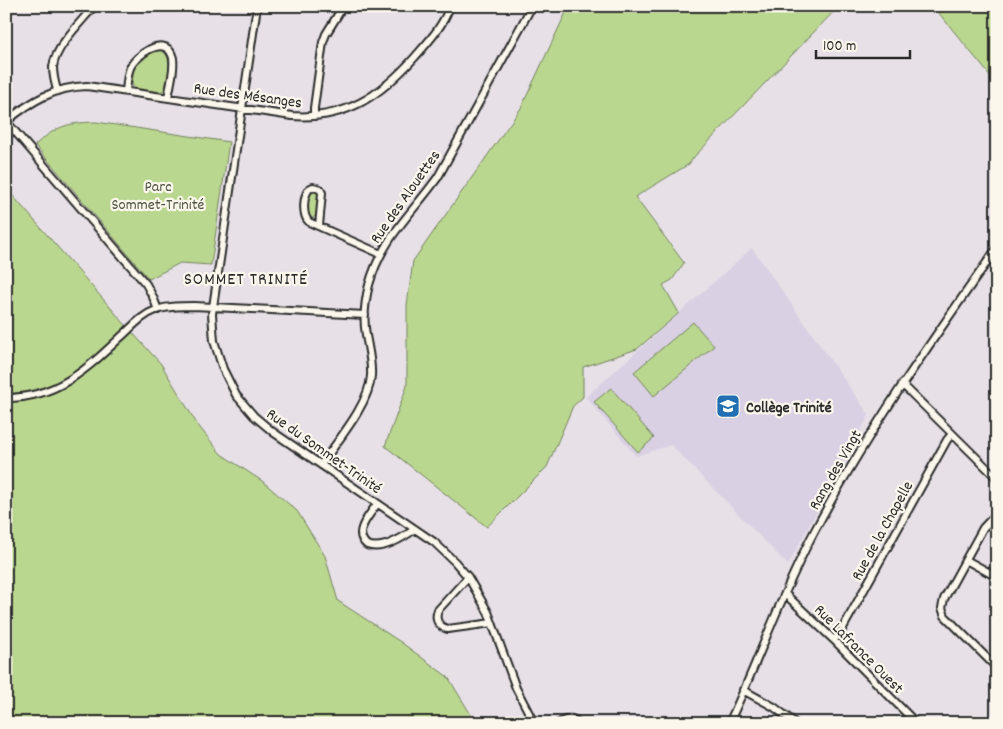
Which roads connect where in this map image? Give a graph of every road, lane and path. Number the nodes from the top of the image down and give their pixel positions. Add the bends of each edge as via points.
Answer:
1 (94, 6) edge
2 (257, 6) edge
3 (450, 6) edge
4 (532, 6) edge
5 (339, 13) dead end
6 (57, 90) junction
7 (126, 91) junction
8 (168, 97) junction
9 (242, 108) junction
10 (314, 116) junction
11 (6, 121) edge
12 (319, 226) junction
13 (997, 248) edge
14 (381, 254) junction
15 (213, 308) junction
16 (158, 310) junction
17 (365, 315) junction
18 (902, 384) junction
19 (6, 398) edge
20 (952, 434) junction
21 (321, 465) junction
22 (997, 478) edge
23 (377, 504) junction
24 (997, 513) edge
25 (415, 529) junction
26 (966, 560) junction
27 (468, 577) junction
28 (997, 577) edge
29 (784, 594) junction
30 (492, 623) junction
31 (834, 640) junction
32 (997, 668) edge
33 (743, 690) junction
34 (534, 723) edge
35 (559, 723) edge
36 (578, 723) edge
37 (729, 723) edge
38 (795, 723) edge
39 (916, 723) edge

1 - 6 street via 56,57 53,71
2 - 9 street, Rue du Sommet-Trinité
3 - 10 street, Rue des Mésanges via 433,36 394,80 373,97 343,110
4 - 14 street, Rue des Alouettes via 438,177 398,226
5 - 10 street via 323,42
6 - 7 street, Rue des Mésanges via 87,86
6 - 11 street, Rue des Mésanges via 32,101
7 - 8 street, Rue des Mésanges
7 - 8 street via 133,63 152,48 161,46 169,49 173,57
8 - 9 street, Rue des Mésanges
9 - 10 street, Rue des Mésanges
9 - 15 street, Rue du Sommet-Trinité
11 - 16 street via 146,284
12 - 12 street via 322,194 318,188 312,187 306,193 305,215 307,221
12 - 14 street
13 - 18 street, Rang des Vingt
14 - 17 street, Rue des Alouettes via 370,283
15 - 16 street via 184,306
15 - 17 street
15 - 21 street, Rue du Sommet-Trinité via 216,349 236,394 266,427
16 - 19 street via 141,320 67,382 40,394
17 - 21 street, Rue des Alouettes via 371,374 369,388 364,402
18 - 20 street
18 - 29 street, Rang des Vingt via 823,515
20 - 22 street
20 - 31 street, Rue de la Chapelle
21 - 23 street, Rue du Sommet-Trinité
23 - 25 street, Rue du Sommet-Trinité
23 - 25 street via 361,530 367,545 378,547
24 - 26 street via 983,528
25 - 27 street, Rue du Sommet-Trinité via 444,551
26 - 28 street
26 - 32 street via 943,600 942,610
27 - 30 street, Rue du Sommet-Trinité
27 - 30 street via 438,610 438,622 448,629
29 - 31 street, Rue Lafrance Ouest
29 - 33 street, Rang des Vingt
30 - 34 street, Rue du Sommet-Trinité via 518,694
31 - 39 street, Rue Lafrance Ouest
33 - 37 street, Rang des Vingt
33 - 38 street via 774,706
35 - 36 street via 571,718

